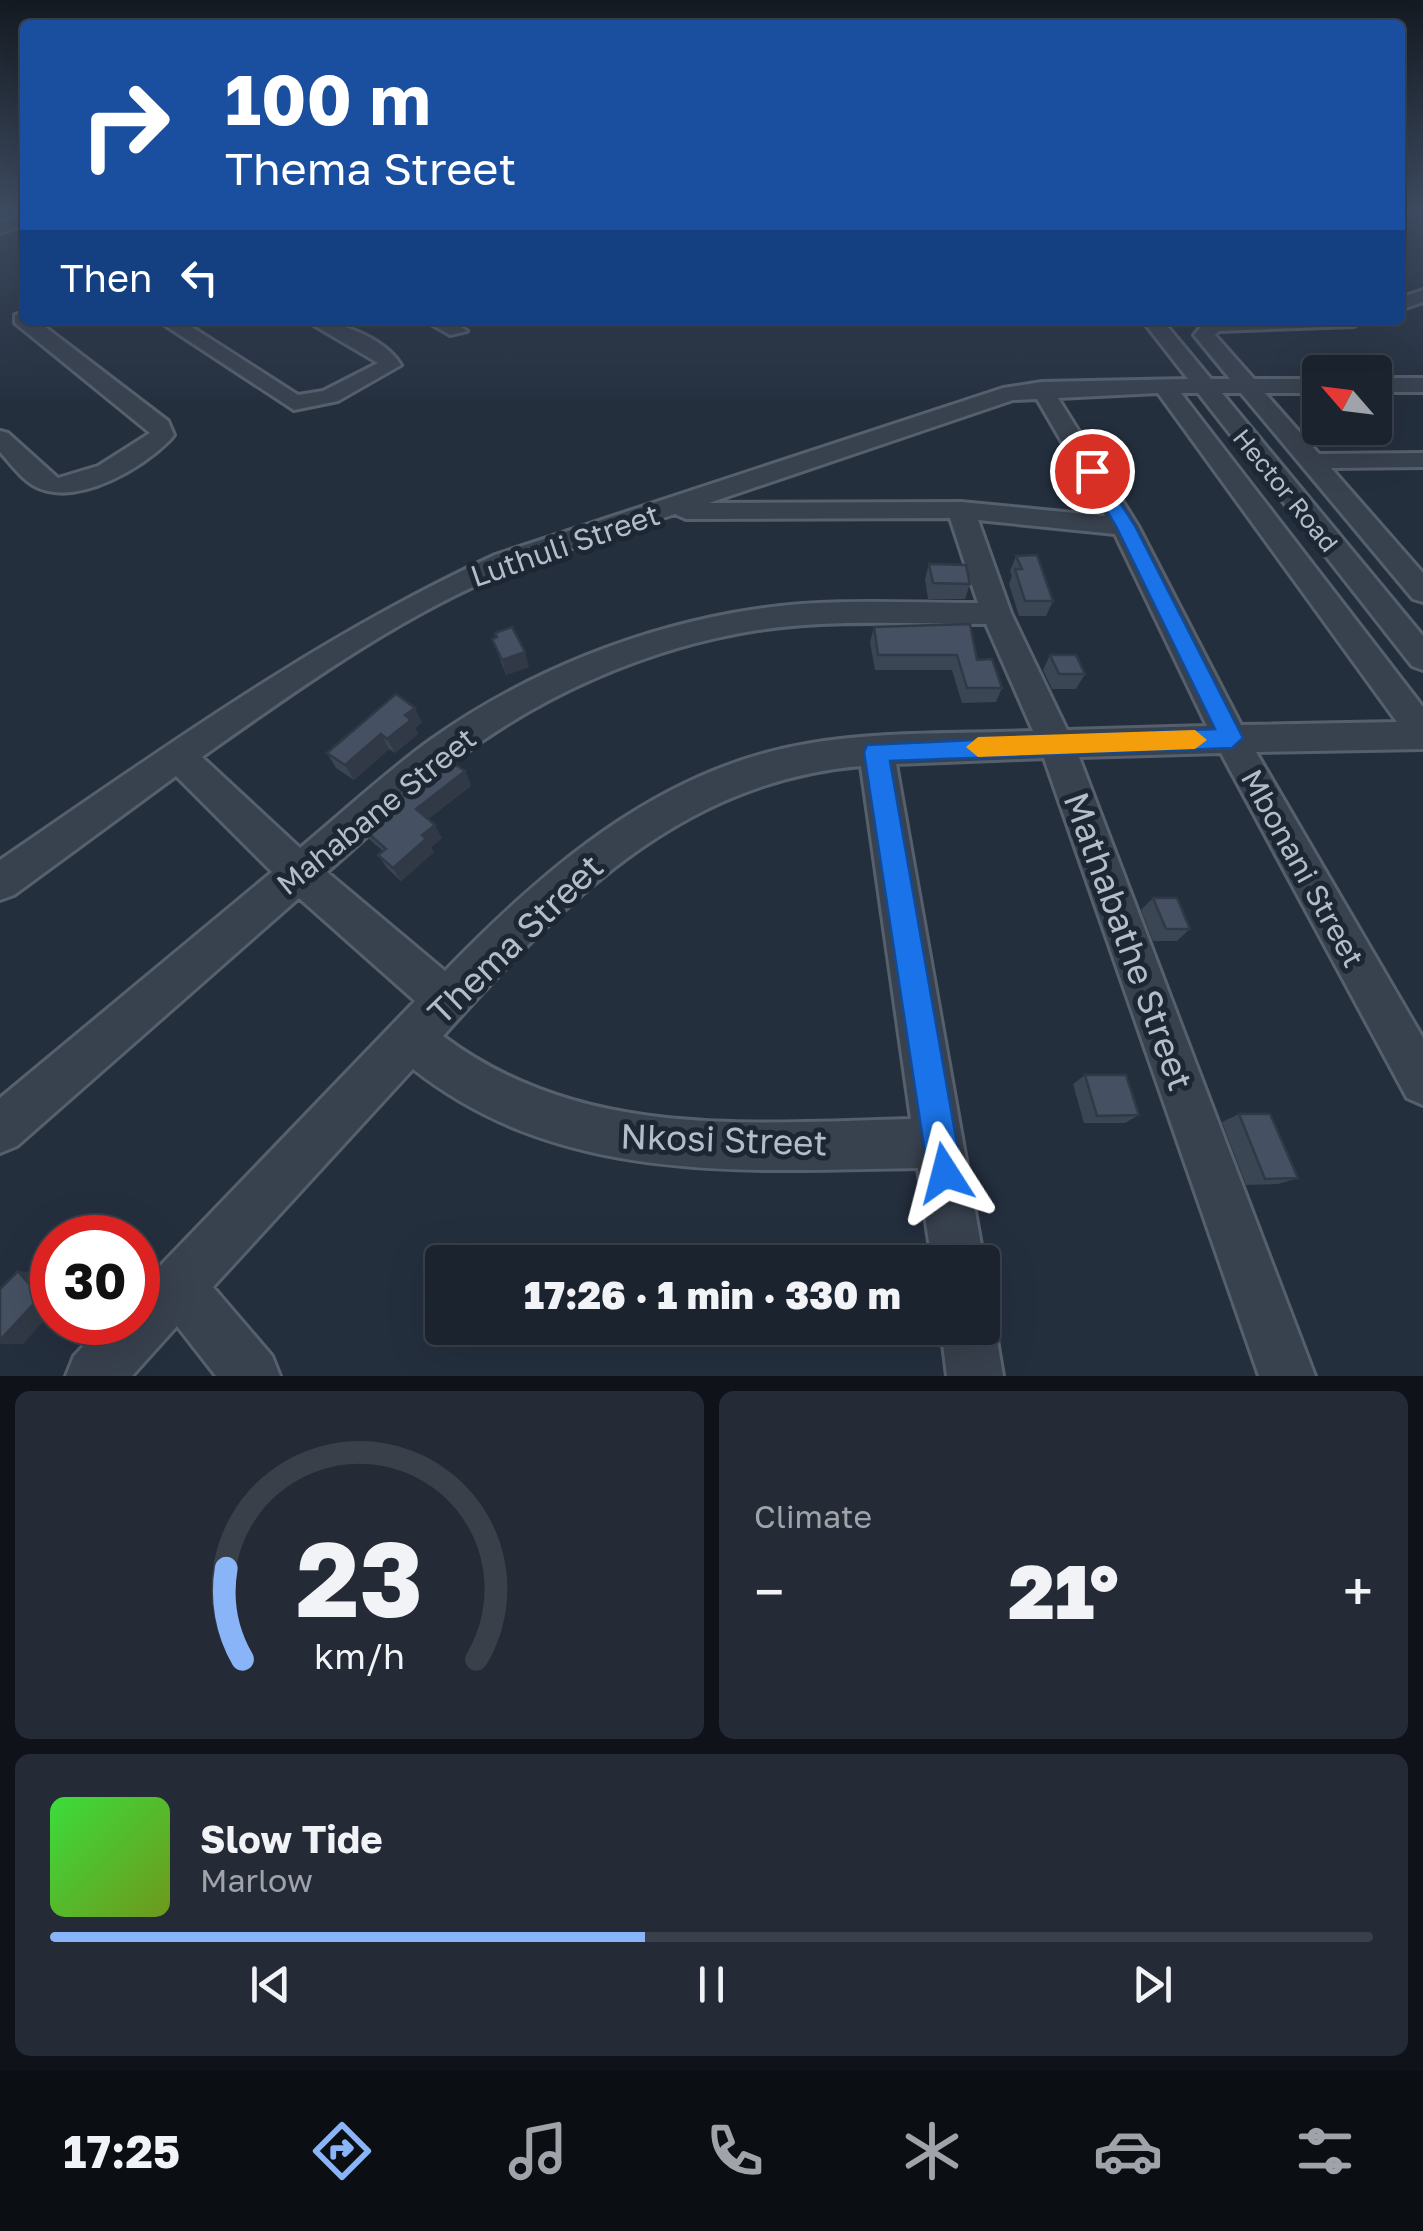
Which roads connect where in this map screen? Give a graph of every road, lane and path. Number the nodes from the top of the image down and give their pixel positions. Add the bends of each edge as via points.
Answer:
1 (20, 325) edge
2 (175, 325) edge
3 (325, 325) edge
4 (444, 325) edge
5 (1156, 325) edge
6 (1213, 325) edge
7 (457, 331) dead end
8 (1392, 385) edge
9 (1423, 385) edge
10 (1164, 386) junction
11 (1201, 386) junction
12 (1247, 386) junction
13 (1302, 386) edge
14 (1042, 389) junction
15 (0, 438) edge
16 (1423, 460) edge
17 (1308, 462) junction
18 (961, 510) junction
19 (661, 511) junction
20 (1126, 526) junction
21 (1423, 592) edge
22 (996, 613) junction
23 (1423, 658) edge
24 (1423, 734) edge
25 (1232, 738) junction
26 (1056, 744) junction
27 (876, 752) junction
28 (180, 758) junction
29 (299, 873) junction
30 (0, 882) edge
31 (446, 1000) junction
32 (410, 1039) junction
33 (1423, 1082) edge
34 (0, 1129) edge
35 (941, 1143) junction
36 (956, 1245) edge
37 (178, 1286) junction
38 (970, 1345) edge
39 (94, 1376) edge
40 (252, 1376) edge
41 (975, 1376) edge
42 (1287, 1376) edge

1 - 15 street via 160,426 162,436 126,462 58,486
2 - 3 street via 294,403 322,399 390,366 385,356
4 - 7 street
5 - 11 street, Hector Road
6 - 12 street, Hector Road via 1204,330 1207,340
8 - 9 street
10 - 11 street, Luthuli Street
10 - 14 street, Luthuli Street
10 - 24 street, Hector Road
11 - 12 street, Luthuli Street
11 - 23 street, Hector Road
12 - 13 street, Luthuli Street
12 - 17 street, Hector Road
14 - 19 street, Luthuli Street via 994,397
14 - 20 street, Mbonani Street
16 - 17 street
17 - 21 street, Hector Road
18 - 19 street
18 - 20 street
18 - 22 street, Mathabathe Street
19 - 28 street, Luthuli Street via 442,589 323,655
20 - 25 street, Mbonani Street
22 - 26 street, Mathabathe Street
22 - 29 street, Mahabane Street via 762,619 664,640 496,714 440,752
24 - 25 street, Thema Street
25 - 26 street, Thema Street
25 - 33 street, Mbonani Street
26 - 27 street, Thema Street
26 - 42 street, Mathabathe Street
27 - 31 street, Thema Street via 795,759 680,804 589,862
27 - 35 street
28 - 29 street
28 - 30 street, Luthuli Street
29 - 31 street
29 - 34 street, Mahabane Street
31 - 32 street, Thema Street
32 - 35 street, Nkosi Street via 480,1089 611,1136 700,1144
32 - 37 street, Thema Street
35 - 36 street
37 - 39 street, Thema Street
37 - 40 street
38 - 41 street

